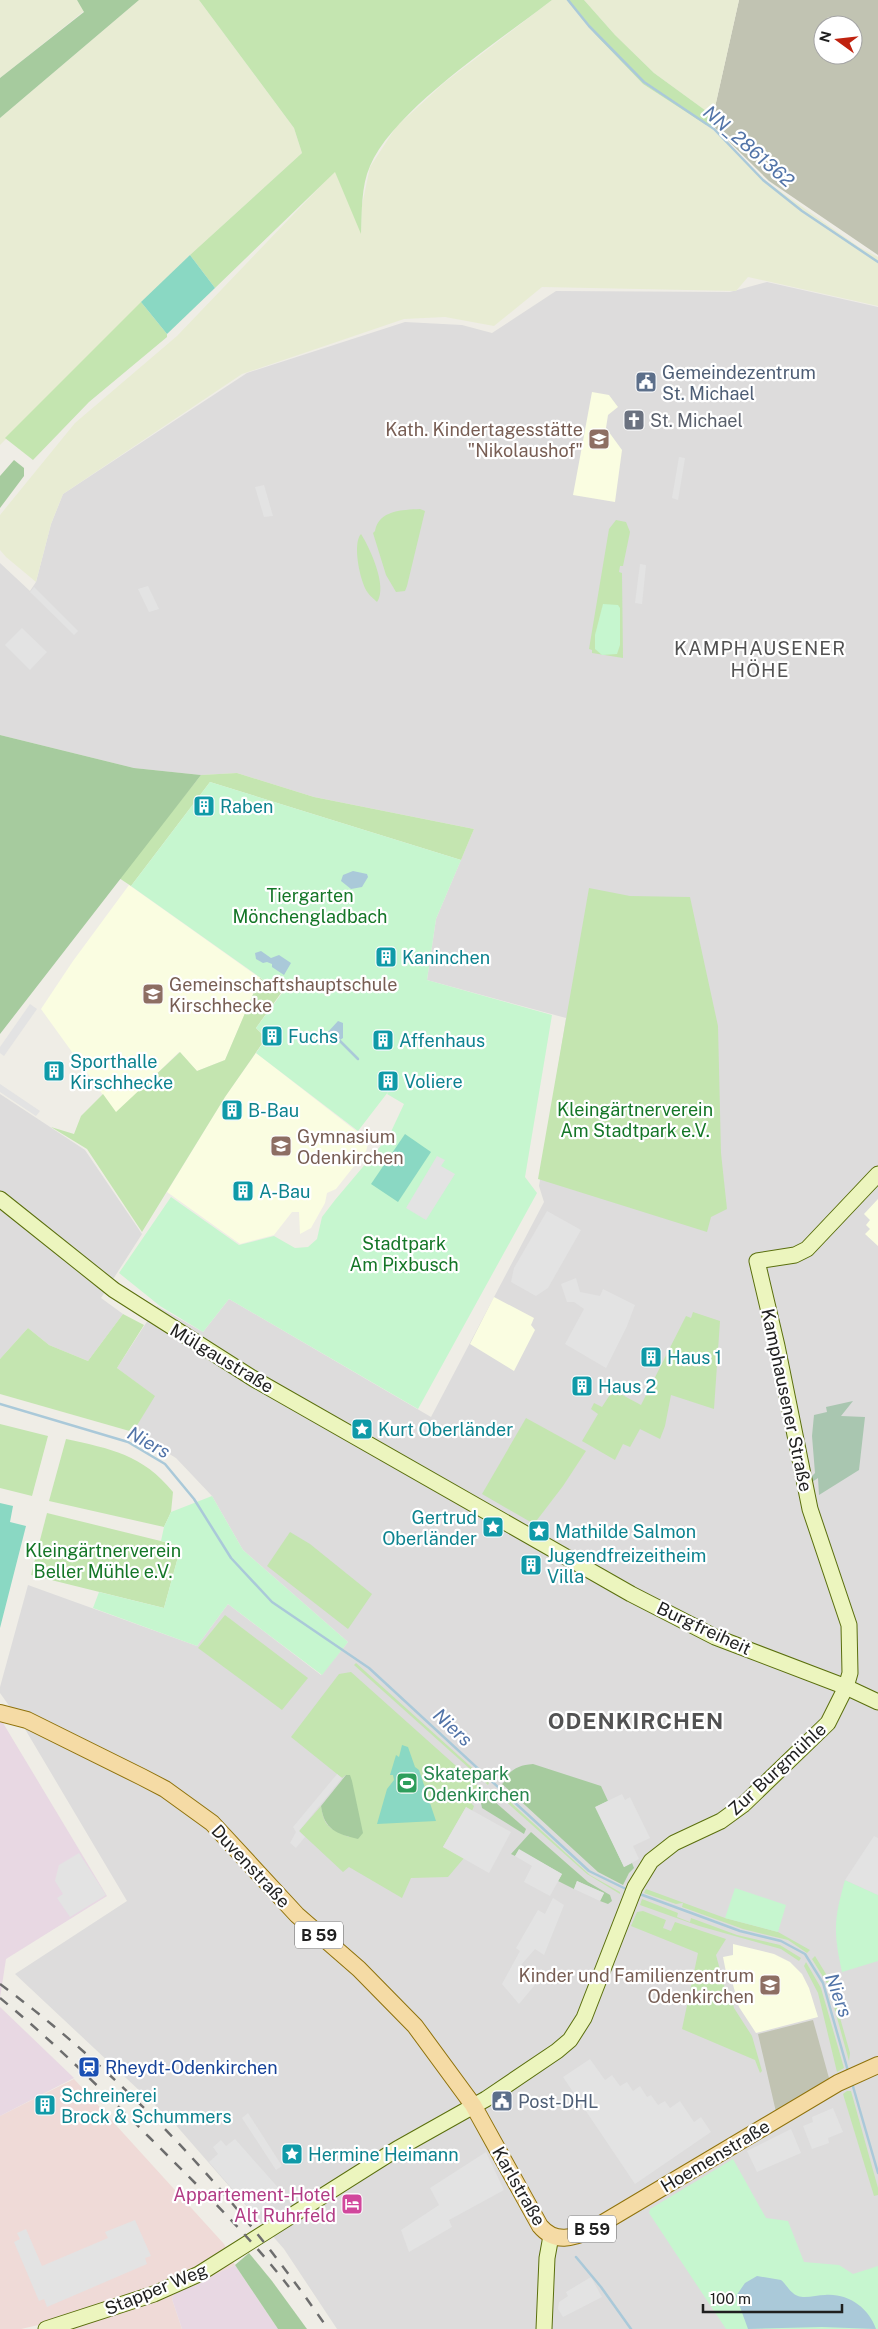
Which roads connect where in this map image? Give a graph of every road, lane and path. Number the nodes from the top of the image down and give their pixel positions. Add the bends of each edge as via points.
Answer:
1 (878, 1174) edge
2 (0, 1199) edge
3 (459, 1496) joint
4 (846, 1687) junction
5 (878, 1702) edge
6 (0, 1713) edge
7 (878, 2065) edge
8 (473, 2105) junction
9 (551, 2236) junction
10 (46, 2329) edge
11 (544, 2329) edge

1 - 4 main road, Kamphausener Straße via 807,1249 795,1255 757,1261 810,1509 849,1625 850,1673
2 - 3 main road, Mülgaustraße via 71,1258 141,1309 254,1379
3 - 4 main road, Burgfreiheit via 631,1594 716,1637
4 - 5 main road, Burgfreiheit
4 - 8 main road, Zur Burgmühle via 828,1723 770,1780 732,1813 674,1843 644,1870 584,2018 570,2040 536,2066
6 - 8 main road, Duvenstraße / B 59 via 27,1720 135,1773 165,1789 212,1823 297,1915 392,2001 415,2026
7 - 9 main road, Hoemenstraße / B 59 via 849,2078 590,2230 565,2239
8 - 9 main road, Karlstraße / B 59 via 540,2226
8 - 10 main road, Stapper Weg via 198,2274 154,2294
9 - 11 main road, Karlstraße

